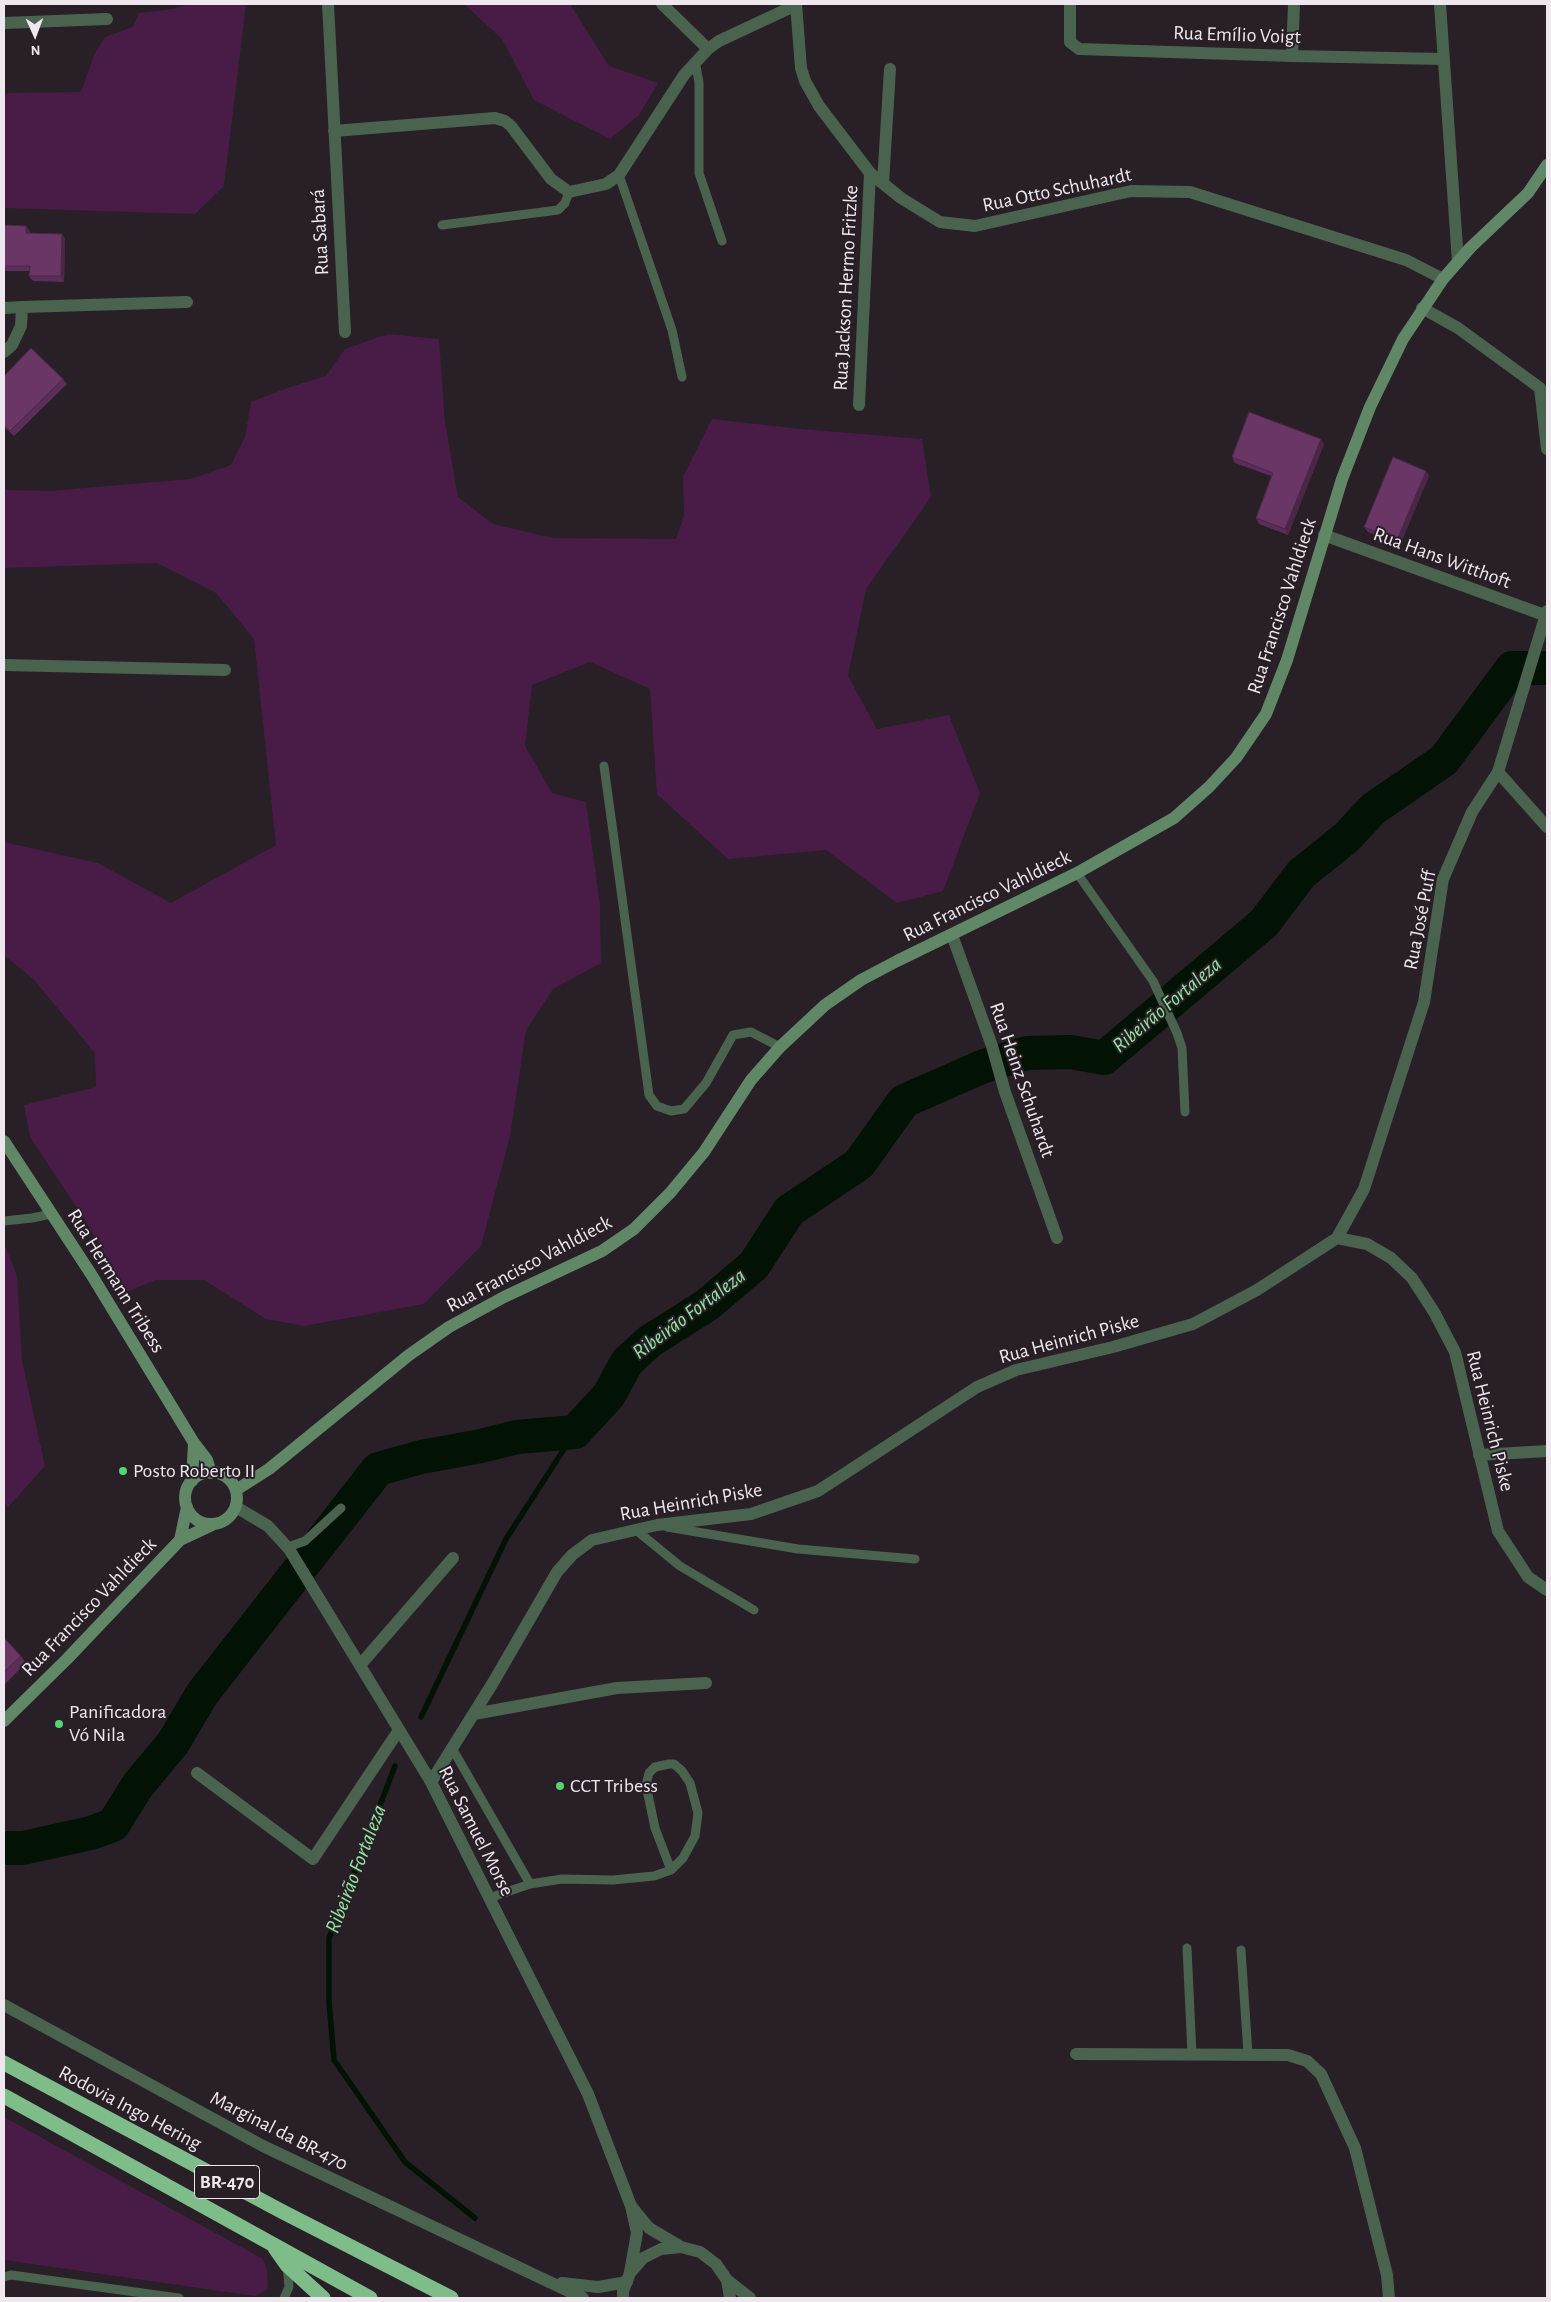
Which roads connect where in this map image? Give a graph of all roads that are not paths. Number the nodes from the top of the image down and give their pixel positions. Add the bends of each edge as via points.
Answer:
1 (328, 4) edge
2 (662, 4) edge
3 (796, 4) edge
4 (1070, 4) edge
5 (1294, 4) edge
6 (1440, 4) edge
7 (107, 18) dead end
8 (4, 23) edge
9 (708, 49) junction
10 (1292, 56) junction
11 (1443, 59) junction
12 (695, 62) junction
13 (890, 69) dead end
14 (334, 131) junction
15 (1547, 165) edge
16 (870, 172) junction
17 (619, 175) junction
18 (883, 183) junction
19 (569, 192) junction
20 (442, 225) dead end
21 (722, 241) dead end
22 (1458, 262) junction
23 (1443, 280) junction
24 (187, 302) dead end
25 (22, 307) junction
26 (4, 308) edge
27 (1422, 308) junction
28 (345, 332) dead end
29 (4, 352) edge
30 (682, 377) dead end
31 (1544, 388) edge
32 (859, 405) dead end
33 (1547, 449) edge
34 (1324, 535) junction
35 (1547, 614) edge
36 (4, 665) edge
37 (225, 670) dead end
38 (604, 766) dead end
39 (1498, 772) junction
40 (1547, 827) edge
41 (1077, 873) junction
42 (952, 935) junction
43 (780, 1047) junction
44 (1184, 1112) dead end
45 (4, 1141) edge
46 (51, 1214) junction
47 (4, 1221) edge
48 (1057, 1238) dead end
49 (1336, 1238) junction
50 (194, 1443) junction
51 (1547, 1451) edge
52 (1478, 1455) junction
53 (211, 1473) junction
54 (192, 1481) junction
55 (236, 1490) junction
56 (236, 1507) junction
57 (187, 1508) junction
58 (341, 1508) dead end
59 (214, 1524) junction
60 (657, 1525) junction
61 (636, 1530) junction
62 (180, 1540) junction
63 (288, 1548) junction
64 (453, 1558) dead end
65 (915, 1559) dead end
66 (1547, 1590) edge
67 (754, 1610) dead end
68 (361, 1664) junction
69 (706, 1682) dead end
70 (474, 1714) junction
71 (4, 1721) edge
72 (399, 1730) junction
73 (452, 1748) junction
74 (197, 1772) dead end
75 (431, 1782) junction
76 (670, 1870) junction
77 (530, 1884) junction
78 (490, 1898) junction
79 (1188, 1948) dead end
80 (1240, 1950) dead end
81 (4, 2005) edge
82 (1076, 2054) dead end
83 (1192, 2054) junction
84 (1248, 2054) junction
85 (4, 2063) edge
86 (4, 2096) edge
87 (631, 2206) junction
88 (271, 2243) junction
89 (681, 2247) junction
90 (287, 2265) junction
91 (629, 2277) junction
92 (4, 2278) edge
93 (542, 2279) junction
94 (726, 2280) junction
95 (179, 2298) edge
96 (284, 2298) edge
97 (323, 2298) edge
98 (370, 2298) edge
99 (451, 2298) edge
100 (584, 2298) edge
101 (623, 2298) edge
102 (730, 2298) edge
103 (750, 2298) edge
104 (1389, 2298) edge

1 - 14 street, Rua Sabará
2 - 9 street
3 - 9 street via 719,40
3 - 16 street, Rua Otto Schuhardt via 799,52 805,81 819,106
4 - 10 street, Rua Emílio Voigt via 1070,42 1079,49
5 - 10 street
6 - 11 street
7 - 8 street
9 - 12 street
10 - 11 street, Rua Emílio Voigt
11 - 22 street
12 - 17 street via 663,105
12 - 21 lane via 699,173
13 - 18 street
14 - 19 street via 495,118 511,126 551,179
14 - 28 street, Rua Sabará
15 - 22 main road, Rua Francisco Vahldieck via 1528,193
16 - 18 street, Rua Otto Schuhardt
16 - 32 street, Rua Jackson Hermo Fritzke
17 - 19 street via 606,184
17 - 30 lane via 672,330
18 - 23 street, Rua Otto Schuhardt via 940,222 976,226 1131,191 1190,192 1406,260
19 - 20 lane via 558,210
22 - 23 main road, Rua Francisco Vahldieck
23 - 27 main road, Rua Francisco Vahldieck
24 - 25 street
25 - 26 street
25 - 29 street via 21,326 12,346
27 - 31 street via 1458,328
27 - 34 main road, Rua Francisco Vahldieck via 1370,407
31 - 33 street
34 - 35 street, Rua Hans Witthoft
34 - 41 main road, Rua Francisco Vahldieck via 1287,660 1266,714 1236,758 1209,788 1174,818
35 - 39 street, Rua José Puff
36 - 37 street
38 - 43 lane via 649,1095 657,1106 671,1111 684,1109 706,1083 733,1035 751,1032
39 - 40 street
39 - 49 street, Rua José Puff via 1472,812 1443,879 1424,1002 1364,1189
41 - 42 main road, Rua Francisco Vahldieck
41 - 44 lane via 1153,981 1177,1033 1182,1048
42 - 43 main road, Rua Francisco Vahldieck via 862,980 825,1005
42 - 48 street, Rua Heinz Schuhardt
43 - 55 main road, Rua Francisco Vahldieck via 751,1080 704,1152 634,1229 602,1251 449,1327 409,1355 269,1469
45 - 46 main road, Rua Hermann Tribess
46 - 47 lane
46 - 50 main road, Rua Hermann Tribess
49 - 52 street, Rua Heinrich Piske via 1367,1244 1391,1258 1412,1278 1455,1352
49 - 60 street, Rua Heinrich Piske via 1257,1290 1193,1324 1016,1370 977,1387 818,1491 751,1514
50 - 53 main road, Rua Hermann Tribess via 207,1460
50 - 54 main road
51 - 52 street
52 - 66 street, Rua Heinrich Piske via 1498,1531 1528,1577
53 - 54 main road
53 - 55 main road via 226,1478
54 - 57 main road, Rua Francisco Vahldieck via 186,1493
55 - 56 main road
56 - 59 main road, Rua Francisco Vahldieck via 231,1516
56 - 63 street, Rua Samuel Morse via 268,1526
57 - 59 main road via 195,1519
57 - 62 main road, Rua Francisco Vahldieck
58 - 63 lane via 305,1541
59 - 62 main road, Rua Francisco Vahldieck
60 - 61 street, Rua Heinrich Piske
60 - 65 lane via 798,1549
61 - 67 lane via 680,1566
61 - 70 street, Rua Heinrich Piske via 592,1540 557,1572
62 - 71 main road, Rua Francisco Vahldieck via 68,1659
63 - 68 street, Rua Samuel Morse
64 - 68 street
68 - 72 street, Rua Samuel Morse
69 - 70 street via 616,1688
70 - 73 street, Rua Heinrich Piske
72 - 74 street via 313,1859
72 - 75 street, Rua Samuel Morse
73 - 75 street, Rua Heinrich Piske
73 - 77 lane
75 - 78 street, Rua Samuel Morse
76 - 76 lane via 655,1828 646,1785 654,1767 674,1764 690,1783 698,1812 695,1836 683,1858
76 - 77 lane via 646,1877 562,1879
77 - 78 lane
78 - 87 street, Rua Samuel Morse via 588,2094
79 - 83 lane
80 - 84 lane
81 - 93 street, Marginal da BR-470 via 263,2146
82 - 83 street
83 - 84 street
84 - 104 street via 1288,2055 1308,2060 1321,2074 1355,2148
85 - 99 highway, Rodovia Ingo Hering / BR-470
86 - 88 highway, BR-470
87 - 89 street, Rua Samuel Morse via 650,2228
87 - 91 street, Rua Samuel Morse via 637,2233
88 - 90 highway
88 - 98 highway, BR-470
89 - 91 street via 661,2249 644,2258
89 - 94 street, Rua Samuel Morse via 700,2252 716,2264
90 - 96 lane via 289,2287
90 - 97 highway
91 - 93 street, Marginal da BR-470 via 598,2287
91 - 101 street, Rua Samuel Morse
92 - 95 lane via 11,2275
93 - 100 street, Marginal da BR-470
94 - 102 street
94 - 103 street

